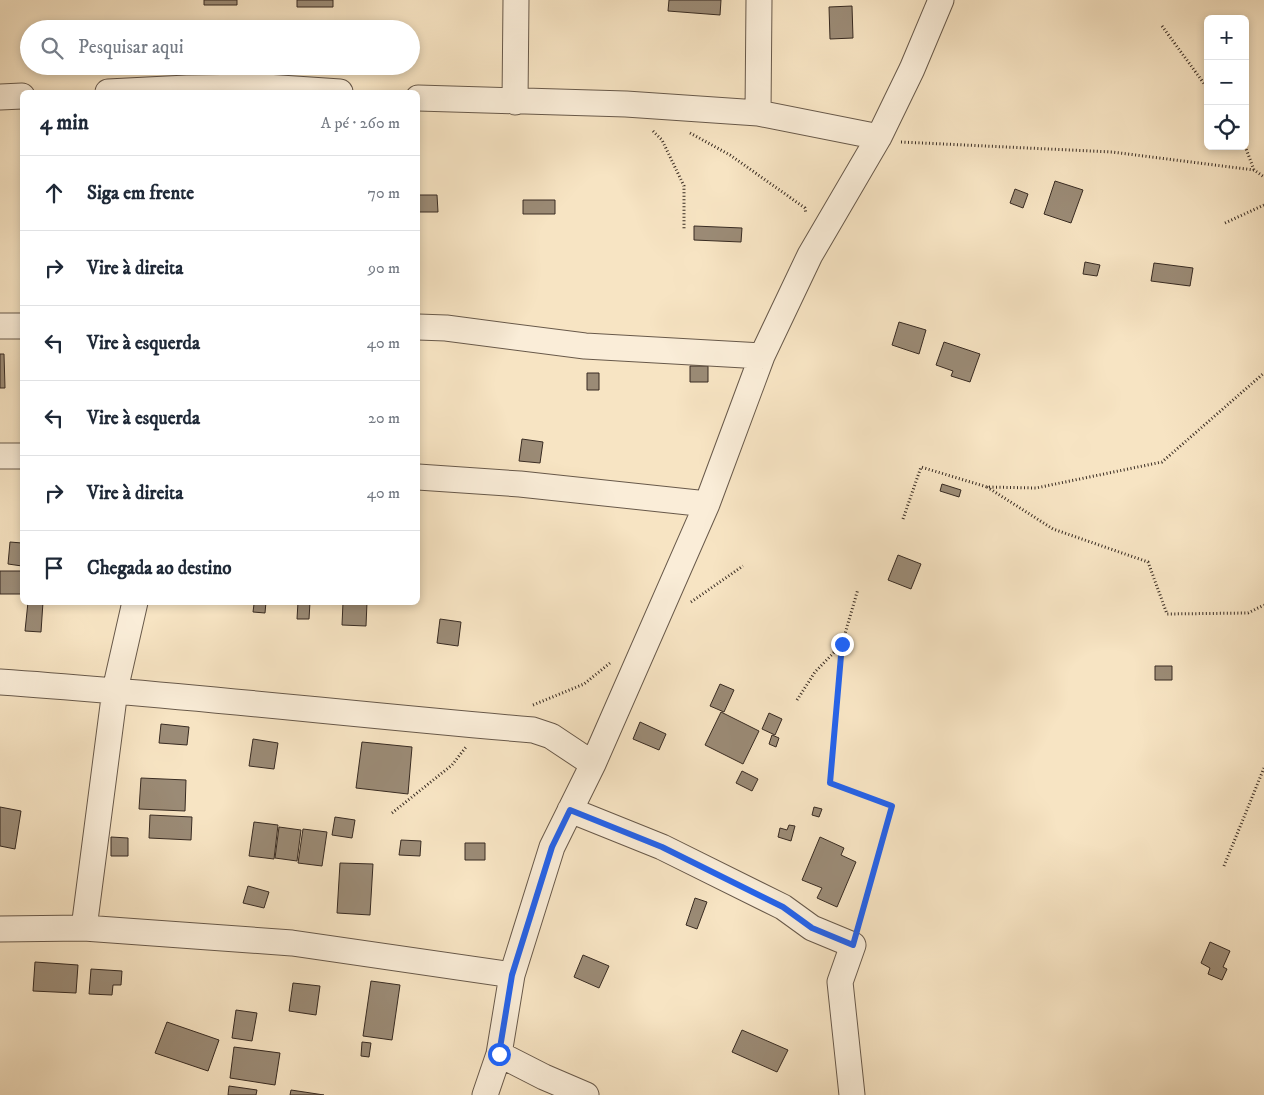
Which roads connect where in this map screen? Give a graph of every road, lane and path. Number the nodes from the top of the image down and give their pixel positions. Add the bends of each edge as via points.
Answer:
1 (516, 0) edge
2 (759, 0) edge
3 (941, 0) edge
4 (1162, 26) dead end
5 (1204, 84) edge
6 (148, 90) edge
7 (298, 90) edge
8 (20, 96) edge
9 (0, 97) edge
10 (420, 98) edge
11 (515, 102) junction
12 (626, 104) junction
13 (758, 113) junction
14 (688, 132) dead end
15 (879, 137) junction
16 (1246, 150) edge
17 (1254, 170) junction
18 (1264, 177) edge
19 (1264, 205) edge
20 (806, 217) dead end
21 (1226, 223) dead end
22 (684, 230) dead end
23 (0, 326) edge
24 (20, 326) edge
25 (420, 327) edge
26 (762, 356) junction
27 (1264, 373) edge
28 (0, 456) edge
29 (20, 456) edge
30 (420, 477) edge
31 (987, 487) junction
32 (708, 504) junction
33 (903, 519) dead end
34 (743, 566) dead end
35 (858, 589) dead end
36 (690, 603) dead end
37 (134, 605) edge
38 (1264, 605) edge
39 (842, 644) junction
40 (614, 660) dead end
41 (0, 682) edge
42 (116, 690) junction
43 (797, 700) dead end
44 (529, 706) dead end
45 (484, 726) junction
46 (593, 764) junction
47 (1264, 768) edge
48 (570, 810) junction
49 (392, 813) dead end
50 (1224, 866) dead end
51 (84, 928) junction
52 (0, 929) edge
53 (853, 945) junction
54 (512, 975) junction
55 (499, 1054) junction
56 (485, 1095) edge
57 (586, 1095) edge
58 (852, 1095) edge

1 - 11 street
2 - 13 street
3 - 15 street
4 - 5 path
6 - 7 street
8 - 9 street
10 - 11 street
11 - 12 street
12 - 13 street
12 - 22 path via 662,140 684,186
13 - 15 street
14 - 20 path via 730,155 805,208
15 - 17 path via 910,144 1112,152
15 - 26 street via 810,255
16 - 17 path
17 - 18 path
19 - 21 path
23 - 24 street
25 - 26 street via 585,346
26 - 32 street
27 - 31 path via 1162,462 1036,488
28 - 29 street
30 - 32 street
31 - 33 path via 921,467
31 - 38 path via 1053,529 1148,562 1167,614 1248,613
32 - 46 street
34 - 36 path
35 - 39 path
37 - 42 street
39 - 43 path via 814,672
39 - 53 path via 830,783 892,806
40 - 44 path via 584,684
41 - 42 street
42 - 45 street
42 - 51 street
45 - 46 street via 533,730 551,736
45 - 49 path via 452,765
46 - 48 street
47 - 50 path
48 - 53 street via 662,847 783,907 812,928
48 - 54 street via 552,847
51 - 52 street
51 - 54 street via 292,943
53 - 58 street via 840,982
54 - 55 street
55 - 56 street
55 - 57 street

